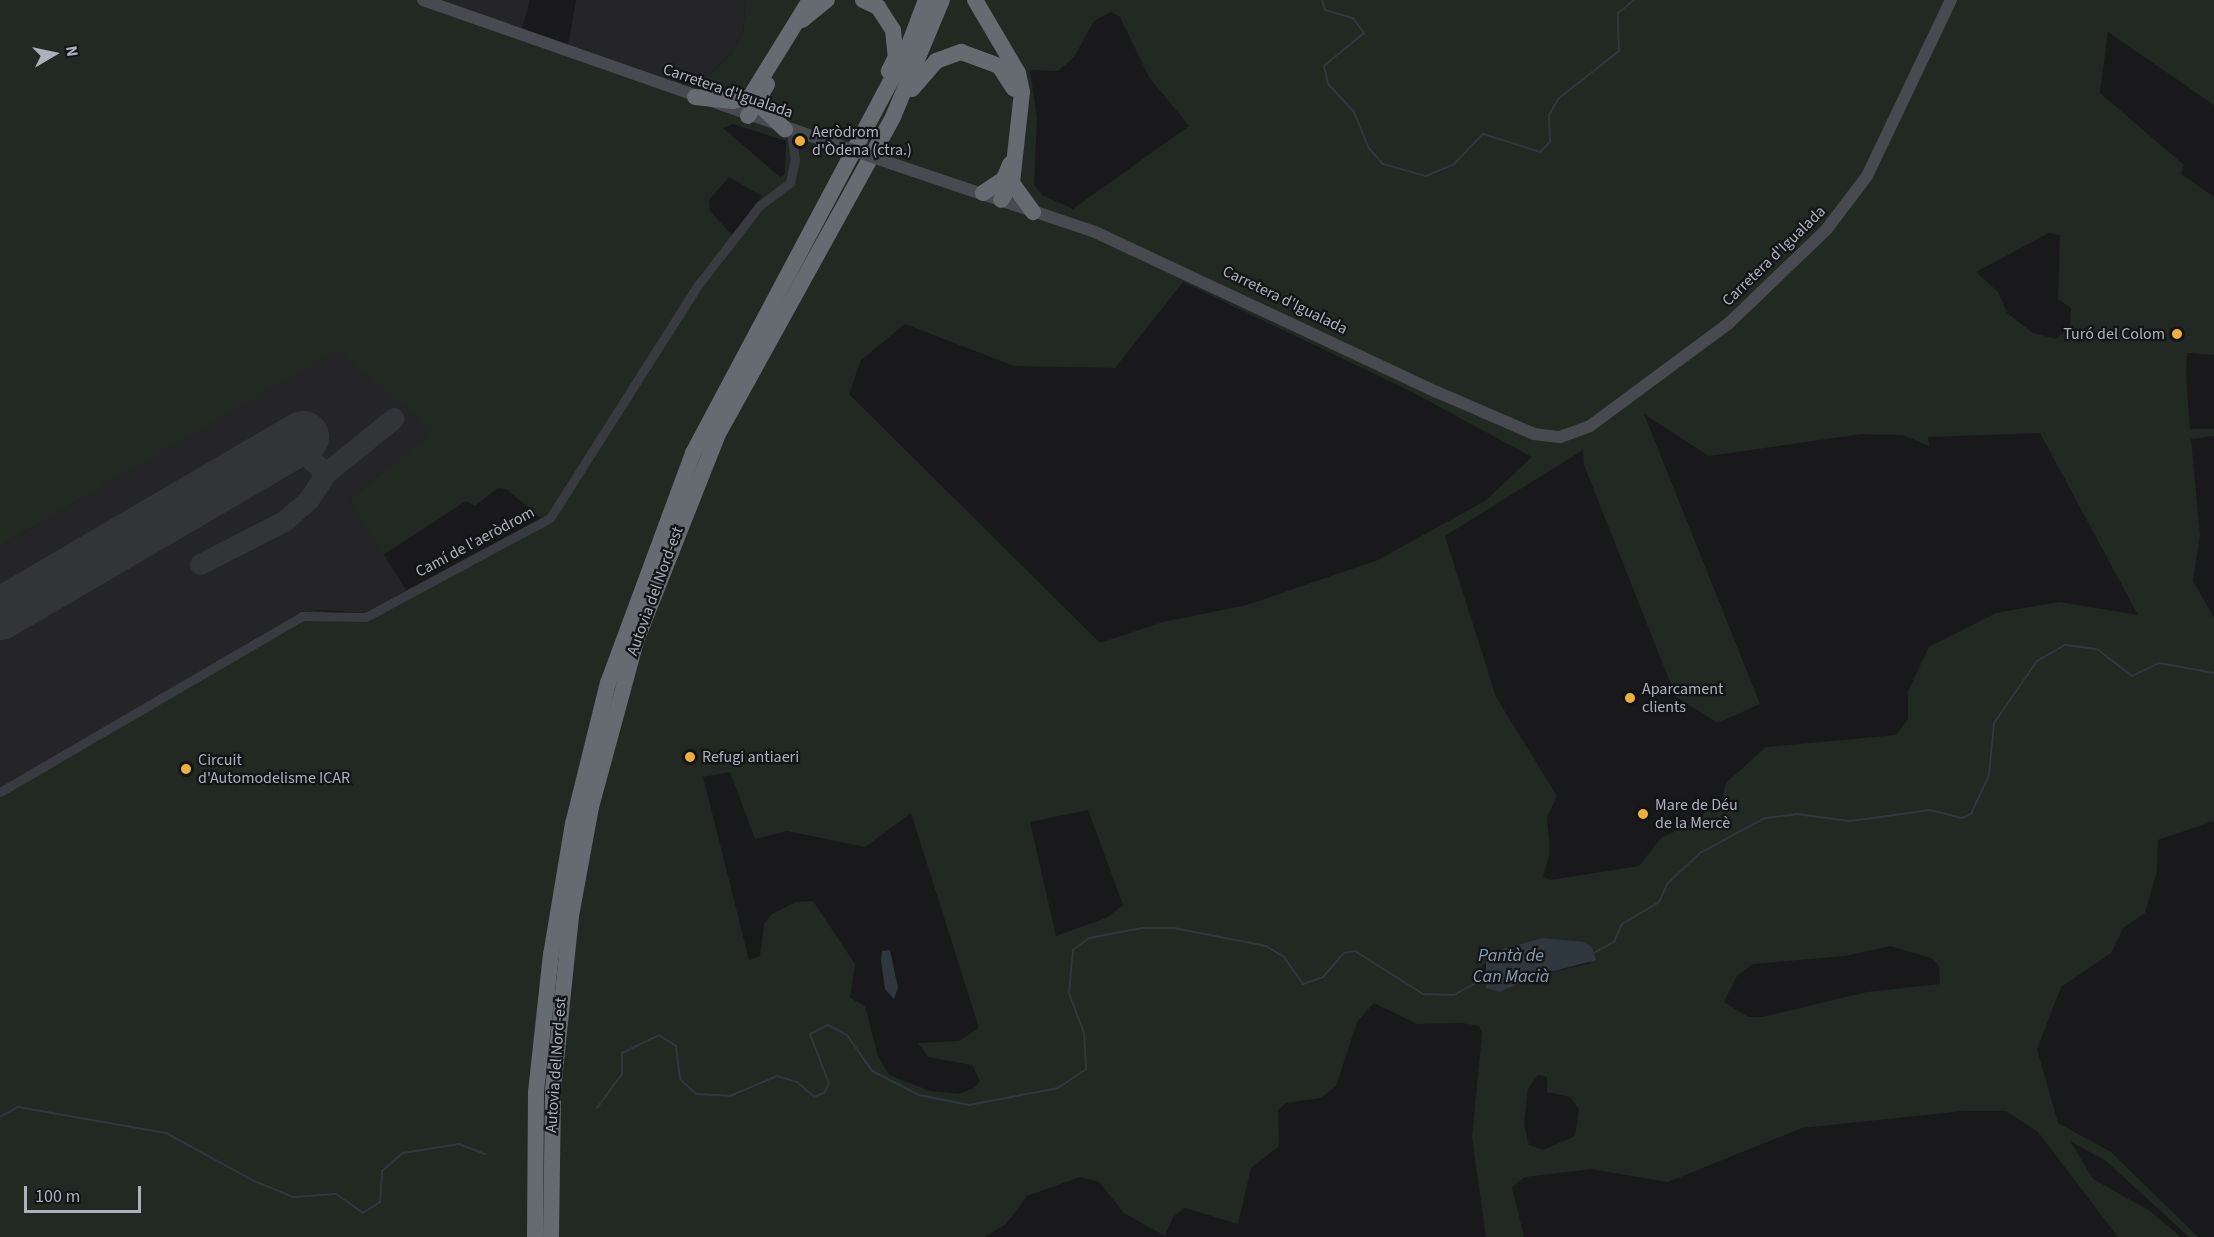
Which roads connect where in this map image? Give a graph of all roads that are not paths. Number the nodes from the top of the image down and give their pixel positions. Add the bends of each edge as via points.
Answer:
1 (423, 0) edge
2 (810, 0) edge
3 (827, 0) edge
4 (863, 0) edge
5 (926, 0) edge
6 (942, 0) edge
7 (975, 0) edge
8 (1951, 0) edge
9 (756, 96) junction
10 (695, 97) junction
11 (748, 116) junction
12 (893, 117) junction
13 (1020, 119) junction
14 (788, 130) junction
15 (848, 156) junction
16 (1008, 181) junction
17 (983, 193) junction
18 (1001, 200) junction
19 (1033, 212) junction
20 (0, 792) edge
21 (536, 1237) edge
22 (551, 1237) edge

1 - 10 street, Carretera d'Igualada
2 - 9 highway
3 - 9 highway via 794,31
4 - 15 highway via 878,7 893,30 896,57
5 - 15 highway, Autovia del Nord-est via 905,55
6 - 12 highway, Autovia del Nord-est
7 - 13 highway via 1018,73
8 - 19 street, Carretera d'Igualada via 1867,176 1845,209 1754,303 1575,435 1534,434 1169,262
9 - 10 highway
9 - 11 highway
9 - 14 highway via 765,110
10 - 11 street, Carretera d'Igualada
11 - 14 street, Carretera d'Igualada
12 - 13 highway via 936,61 961,52 999,66 1012,82
12 - 22 highway, Autovia del Nord-est via 717,436 636,641 594,796 571,916 553,1090
13 - 16 highway
14 - 17 street, Carretera d'Igualada, bridge
14 - 20 street, Camí de l'aeròdrom via 795,160 790,183 759,206 698,285 550,518 366,617 302,616
15 - 21 highway, Autovia del Nord-est via 693,453 608,683 573,824 551,955 536,1092
16 - 17 highway
16 - 18 highway
16 - 19 highway
17 - 18 street, Carretera d'Igualada
18 - 19 street, Carretera d'Igualada

